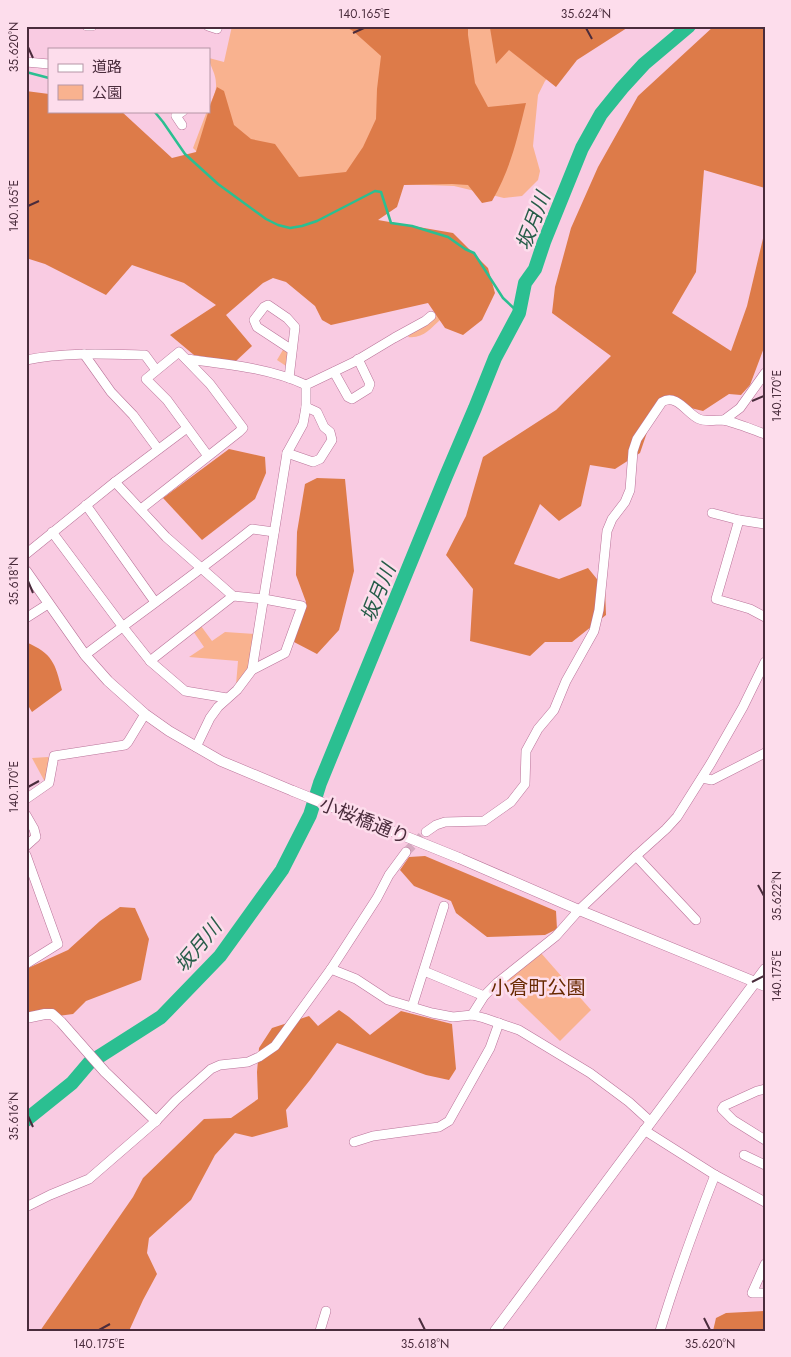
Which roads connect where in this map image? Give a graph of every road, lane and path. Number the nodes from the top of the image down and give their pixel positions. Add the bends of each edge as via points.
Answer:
1 (87, 26) edge
2 (92, 26) edge
3 (208, 26) edge
4 (218, 26) edge
5 (26, 62) edge
6 (48, 64) edge
7 (177, 113) edge
8 (182, 125) dead end
9 (431, 316) dead end
10 (292, 350) junction
11 (84, 354) junction
12 (186, 359) junction
13 (358, 359) junction
14 (27, 361) edge
15 (156, 370) junction
16 (334, 372) junction
17 (765, 373) edge
18 (289, 378) junction
19 (306, 385) junction
20 (306, 407) junction
21 (724, 420) junction
22 (187, 428) junction
23 (765, 434) edge
24 (158, 449) junction
25 (287, 453) junction
26 (208, 456) junction
27 (115, 482) junction
28 (86, 505) junction
29 (140, 509) junction
30 (712, 513) dead end
31 (739, 520) junction
32 (765, 523) edge
33 (52, 532) junction
34 (274, 532) junction
35 (26, 554) edge
36 (202, 569) junction
37 (26, 571) edge
38 (234, 596) junction
39 (264, 599) junction
40 (155, 602) junction
41 (48, 604) junction
42 (765, 617) edge
43 (26, 618) edge
44 (123, 627) junction
45 (85, 655) junction
46 (150, 661) junction
47 (765, 662) edge
48 (252, 670) junction
49 (762, 674) edge
50 (227, 698) junction
51 (145, 714) junction
52 (196, 747) junction
53 (765, 753) edge
54 (702, 778) junction
55 (26, 799) edge
56 (26, 815) edge
57 (426, 832) tunnel mouth
58 (26, 846) edge
59 (406, 852) tunnel mouth
60 (26, 854) edge
61 (636, 856) junction
62 (444, 906) dead end
63 (579, 910) junction
64 (696, 920) dead end
65 (27, 963) edge
66 (331, 969) junction
67 (765, 969) edge
68 (424, 971) junction
69 (760, 984) edge
70 (484, 996) junction
71 (412, 1007) junction
72 (472, 1015) junction
73 (26, 1018) edge
74 (499, 1023) junction
75 (765, 1089) edge
76 (156, 1121) junction
77 (647, 1126) junction
78 (765, 1140) edge
79 (354, 1142) dead end
80 (744, 1155) dead end
81 (765, 1165) edge
82 (716, 1175) junction
83 (765, 1202) edge
84 (26, 1207) edge
85 (765, 1264) edge
86 (765, 1293) edge
87 (326, 1311) dead end
88 (320, 1331) edge
89 (495, 1331) edge
90 (660, 1331) edge

1 - 2 street
3 - 4 street via 217,29
5 - 6 street
7 - 8 street
9 - 13 street
10 - 10 street via 295,327 268,305 264,307 254,320 257,327
10 - 18 street
11 - 14 street
11 - 15 street via 145,354
11 - 24 street
12 - 15 street via 179,352
12 - 18 street via 240,366
12 - 26 street via 210,384 243,428
13 - 16 street
13 - 16 street via 370,384 368,389 352,398 348,397
15 - 22 street via 146,379 167,400
16 - 19 street
17 - 21 street via 740,408
18 - 19 street
19 - 20 street
20 - 25 street via 303,424
20 - 25 street via 317,412 332,440 320,459 313,462
21 - 23 street
21 - 57 street via 699,419 673,399 662,402 637,439 630,490 607,531 594,631 566,680 554,710 526,751 525,784 511,802 484,821 445,822
22 - 24 street
22 - 26 street
24 - 27 street
25 - 34 street
26 - 29 street
27 - 28 street
27 - 29 street
28 - 33 street
28 - 40 street
29 - 36 street
30 - 31 street
31 - 32 street
31 - 42 street via 716,599
33 - 35 street
33 - 44 street
34 - 36 street via 252,529
34 - 39 street
36 - 38 street
36 - 40 street
37 - 41 street, 小桜橋通り
38 - 39 street
38 - 46 street
39 - 48 street
39 - 48 street via 302,606 285,653
40 - 44 street
41 - 43 street
41 - 45 street, 小桜橋通り
44 - 45 street
44 - 46 street
45 - 51 street, 小桜橋通り
46 - 50 street via 185,691
47 - 49 street
48 - 50 street
49 - 54 street
50 - 52 street via 210,718
51 - 52 street, 小桜橋通り
51 - 55 street via 125,745 54,756 49,783
52 - 63 street, 小桜橋通り, bridge via 221,761
53 - 54 street via 712,780
54 - 61 street via 677,817
56 - 58 street via 36,837
59 - 66 street
60 - 65 street via 58,944
61 - 63 street
61 - 64 street
62 - 68 street
63 - 69 street, 小桜橋通り
63 - 70 street via 556,936
66 - 71 street via 356,979 388,1000
66 - 76 street via 274,1046 248,1062 211,1069
67 - 69 street
68 - 70 street
68 - 71 street
69 - 77 street
70 - 72 street
71 - 72 street via 453,1017
72 - 74 street
73 - 76 street via 52,1014
74 - 77 street via 518,1030 590,1073 629,1102
74 - 79 street via 490,1048 449,1121 439,1127 373,1136
75 - 78 street via 722,1109
76 - 84 street via 89,1180
77 - 82 street
77 - 89 street
80 - 81 street
82 - 83 street
82 - 90 street
85 - 86 street via 752,1293
87 - 88 street

